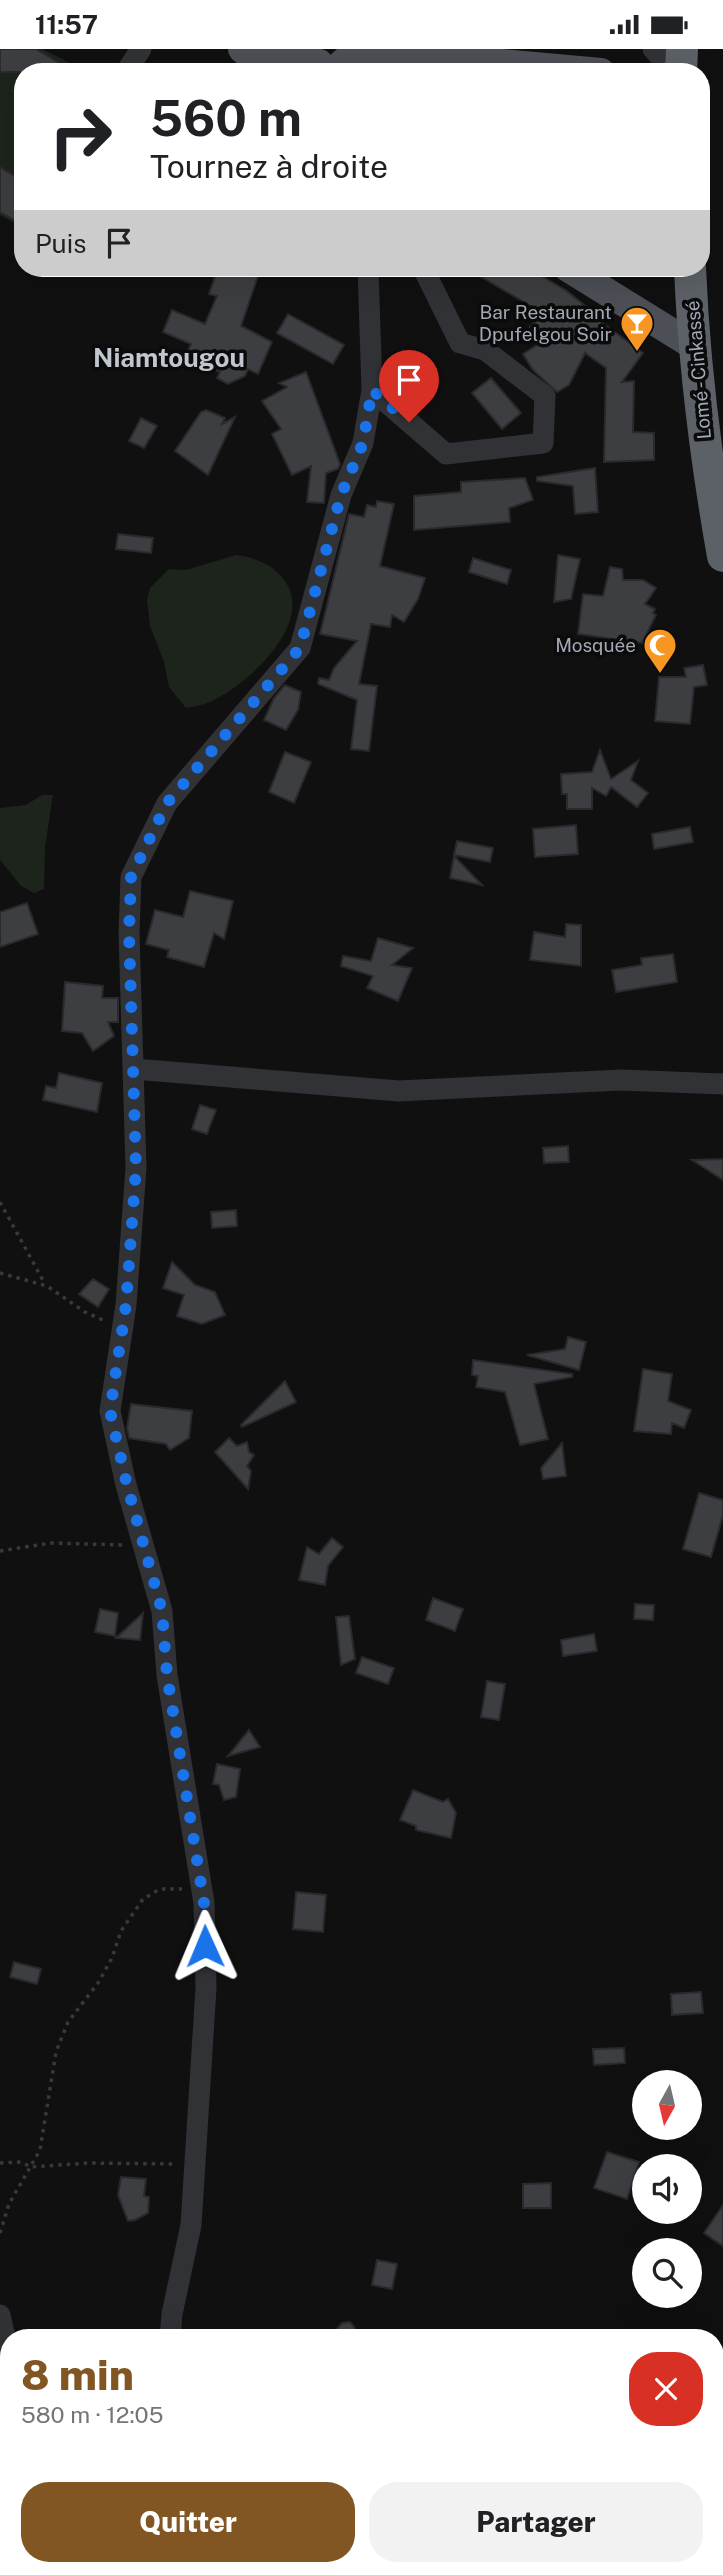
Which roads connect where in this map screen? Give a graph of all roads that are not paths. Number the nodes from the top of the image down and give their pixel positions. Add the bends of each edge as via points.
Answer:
1 (242, 49) edge
2 (272, 49) edge
3 (653, 49) edge
4 (259, 63) edge
5 (313, 63) edge
6 (335, 63) edge
7 (501, 63) edge
8 (666, 63) edge
9 (374, 277) edge
10 (427, 277) edge
11 (583, 277) edge
12 (690, 277) edge
13 (694, 345) junction
14 (372, 390) junction
15 (723, 556) edge
16 (134, 1069) junction
17 (723, 1084) edge
18 (171, 2329) edge

1 - 4 main road
2 - 5 main road
3 - 8 street
6 - 7 main road via 357,50
9 - 14 street
10 - 14 street via 460,343 485,351 545,396 542,443 446,454
11 - 13 main road
12 - 13 highway, Lomé - Cinkassé
13 - 15 highway, Lomé - Cinkassé via 708,474
14 - 16 street via 363,443 341,495 300,648 167,803 131,877
16 - 17 street via 399,1091 621,1080
16 - 18 street via 136,1168 123,1328 110,1411 162,1611 167,1675 202,1890 206,1988 191,2225

